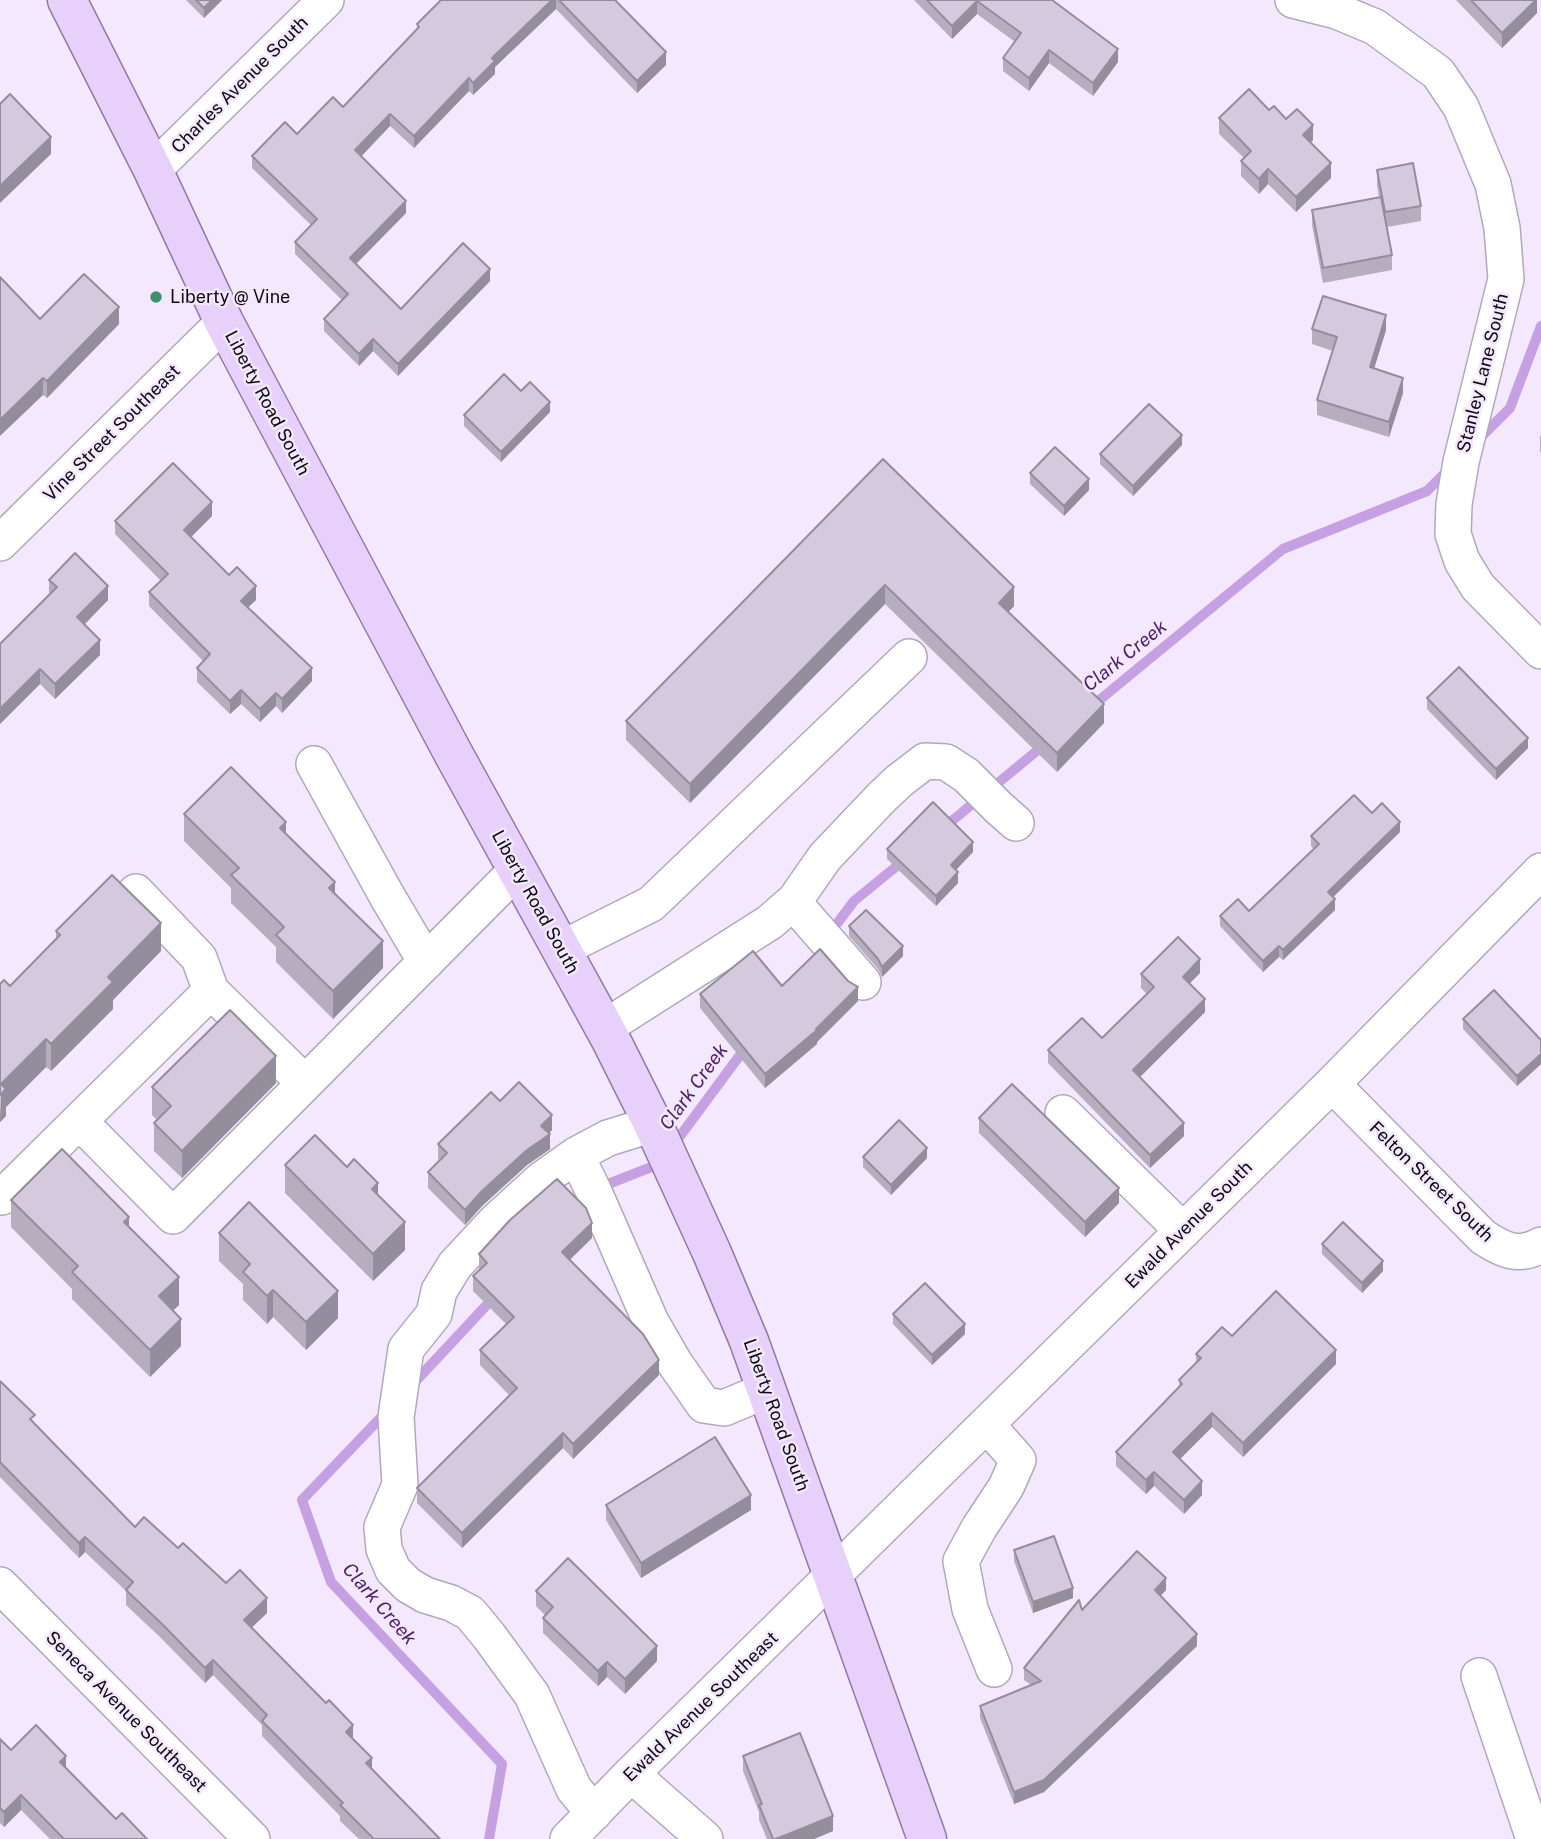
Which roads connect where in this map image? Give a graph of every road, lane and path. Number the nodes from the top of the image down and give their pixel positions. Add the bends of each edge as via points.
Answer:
1 (66, 0) edge
2 (326, 0) edge
3 (1293, 0) edge
4 (153, 170) junction
5 (224, 322) junction
6 (0, 543) edge
7 (1541, 651) edge
8 (909, 657) dead end
9 (314, 764) dead end
10 (1016, 823) dead end
11 (517, 870) junction
12 (1541, 871) edge
13 (136, 892) dead end
14 (793, 901) junction
15 (561, 949) junction
16 (426, 962) junction
17 (863, 982) dead end
18 (211, 991) junction
19 (604, 1028) junction
20 (305, 1083) junction
21 (1332, 1084) junction
22 (1063, 1113) dead end
23 (79, 1121) junction
24 (653, 1124) junction
25 (576, 1154) junction
26 (2, 1197) edge
27 (1184, 1231) junction
28 (1541, 1245) edge
29 (767, 1390) junction
30 (987, 1424) junction
31 (834, 1576) junction
32 (0, 1585) edge
33 (994, 1670) dead end
34 (1479, 1676) dead end
35 (631, 1774) junction
36 (594, 1812) junction
37 (693, 1836) edge
38 (252, 1839) edge
39 (568, 1839) edge
40 (927, 1839) edge
41 (1534, 1839) edge

1 - 4 main road, Liberty Road South
2 - 4 street, Charles Avenue South
3 - 7 street, Stanley Lane South via 1375,27 1438,73 1461,107 1493,184 1506,279 1461,462 1453,534 1478,587
4 - 5 main road, Liberty Road South
5 - 6 street, Vine Street Southeast
5 - 11 main road, Liberty Road South
8 - 15 street via 651,904
9 - 16 street
10 - 14 street via 967,775 947,762 925,761 899,780 825,857
11 - 15 main road, Liberty Road South
11 - 16 street
12 - 21 street, Ewald Avenue South
13 - 18 street via 200,958
14 - 17 street
14 - 19 street via 747,937
15 - 19 main road, Liberty Road South
16 - 20 street
18 - 20 street
18 - 23 street
19 - 24 main road, Liberty Road South
20 - 23 street via 173,1216
21 - 27 street, Ewald Avenue South
21 - 28 street, Felton Street South via 1483,1237 1506,1251
22 - 27 street
23 - 26 street
24 - 25 street
24 - 29 main road, Liberty Road South
25 - 29 street via 651,1322 704,1405 724,1408
25 - 36 street via 505,1213 455,1265 439,1291 434,1314 406,1349 396,1418 400,1485 382,1527 384,1549 393,1570 425,1595 470,1613 532,1695 574,1789
27 - 30 street, Ewald Avenue South
29 - 31 main road, Liberty Road South
30 - 31 street, Ewald Avenue South
30 - 33 street via 1018,1460 961,1561 970,1609
31 - 35 street, Ewald Avenue Southeast
31 - 40 main road, Liberty Road South
32 - 38 street, Seneca Avenue Southeast
34 - 41 street
35 - 36 street, Ewald Avenue Southeast
35 - 37 street
36 - 39 street, Ewald Avenue Southeast

